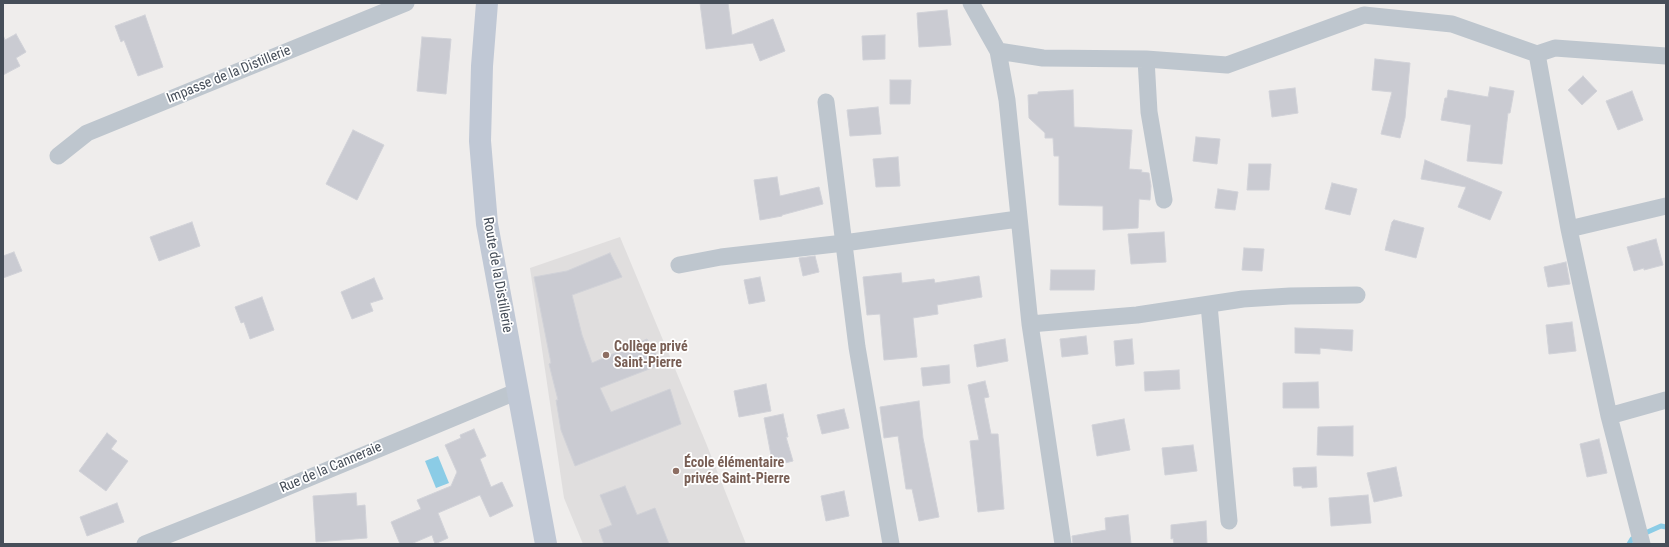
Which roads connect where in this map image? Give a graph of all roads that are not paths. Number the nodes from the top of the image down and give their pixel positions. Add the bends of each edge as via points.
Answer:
1 (406, 3) edge
2 (487, 3) edge
3 (971, 3) edge
4 (1369, 9) edge
5 (998, 51) junction
6 (1536, 54) junction
7 (1666, 56) edge
8 (1146, 59) junction
9 (826, 102) dead end
10 (58, 156) dead end
11 (1164, 200) dead end
12 (1666, 206) edge
13 (1018, 219) junction
14 (1569, 229) junction
15 (844, 243) junction
16 (679, 265) dead end
17 (1357, 295) dead end
18 (1209, 305) junction
19 (1030, 324) junction
20 (518, 391) junction
21 (1666, 400) edge
22 (1609, 416) junction
23 (1229, 521) dead end
24 (145, 544) edge
25 (546, 544) edge
26 (891, 544) edge
27 (1063, 544) edge
28 (1642, 544) edge

1 - 10 street, Impasse de la Distillerie via 87,133
2 - 20 street, Route de la Distillerie via 480,141 487,224
3 - 5 street
4 - 6 street via 1452,24
4 - 8 street via 1227,65
5 - 8 street via 1043,58
5 - 13 street via 1007,100
6 - 7 street via 1555,48
6 - 14 street
8 - 11 street via 1149,112
9 - 15 street
12 - 14 street
13 - 15 street
13 - 19 street
14 - 22 street
15 - 16 street via 721,257
15 - 26 street via 857,347
17 - 18 street via 1243,299
18 - 19 street via 1130,316
18 - 23 street
19 - 27 street
20 - 24 street, Rue de la Canneraie
20 - 25 street, Route de la Distillerie
21 - 22 street
22 - 28 street

